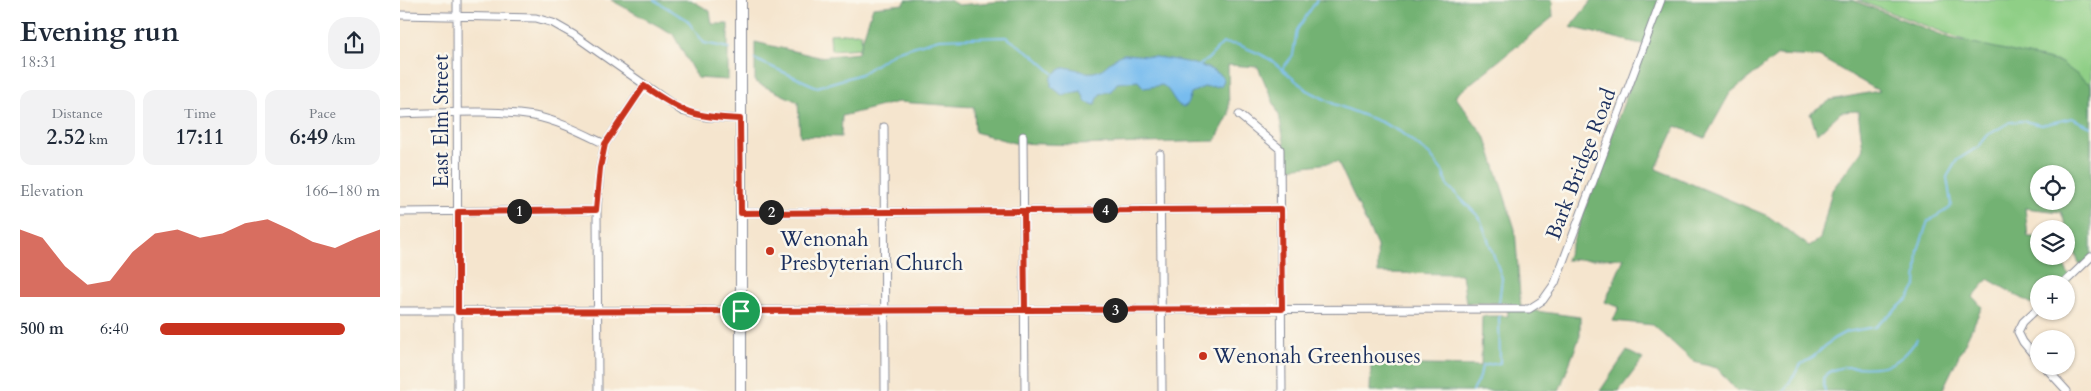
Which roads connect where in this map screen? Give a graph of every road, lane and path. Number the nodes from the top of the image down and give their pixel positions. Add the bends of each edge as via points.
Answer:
1 (458, 0) edge
2 (741, 0) edge
3 (1661, 0) edge
4 (400, 15) edge
5 (458, 15) junction
6 (644, 86) junction
7 (458, 113) junction
8 (400, 114) edge
9 (1239, 115) dead end
10 (740, 119) junction
11 (884, 127) dead end
12 (1023, 136) dead end
13 (605, 144) junction
14 (1160, 154) dead end
15 (1160, 209) junction
16 (1281, 209) junction
17 (596, 210) junction
18 (1024, 211) junction
19 (400, 212) edge
20 (458, 212) junction
21 (885, 212) junction
22 (741, 213) junction
23 (2091, 258) edge
24 (2073, 275) edge
25 (1162, 309) junction
26 (1282, 309) junction
27 (598, 310) junction
28 (1025, 310) junction
29 (400, 311) edge
30 (741, 311) junction
31 (885, 311) junction
32 (458, 312) junction
33 (2030, 315) edge
34 (2030, 350) edge
35 (2052, 375) edge
36 (458, 391) edge
37 (598, 391) edge
38 (741, 391) edge
39 (885, 391) edge
40 (1025, 391) edge
41 (1162, 391) edge
42 (1282, 391) edge
43 (2067, 391) edge

1 - 5 street, East Elm Street
2 - 10 street
3 - 26 street, Bark Bridge Road via 1555,283 1544,300 1536,306 1506,310
4 - 5 street
5 - 6 street via 536,18 553,23
5 - 7 street, East Elm Street
6 - 10 street via 682,111 707,117
6 - 13 street
7 - 8 street
7 - 13 street via 534,116
7 - 20 street, East Elm Street
9 - 16 street via 1280,148
10 - 22 street
11 - 21 street
12 - 18 street
13 - 17 street
14 - 15 street
15 - 16 street
15 - 18 street
15 - 25 street
16 - 26 street
17 - 20 street
17 - 27 street
18 - 21 street
18 - 28 street
19 - 20 street
20 - 32 street, East Elm Street
21 - 22 street
21 - 31 street
22 - 30 street
23 - 24 street
25 - 26 street, Bark Bridge Road
25 - 28 street, Bark Bridge Road
25 - 41 street
26 - 42 street
27 - 30 street, Bark Bridge Road
27 - 32 street, Bark Bridge Road
27 - 37 street
28 - 31 street, Bark Bridge Road
28 - 40 street
29 - 32 street, Bark Bridge Road
30 - 31 street, Bark Bridge Road
30 - 38 street
31 - 39 street
32 - 36 street, East Elm Street
33 - 34 street via 2018,331
35 - 43 street

